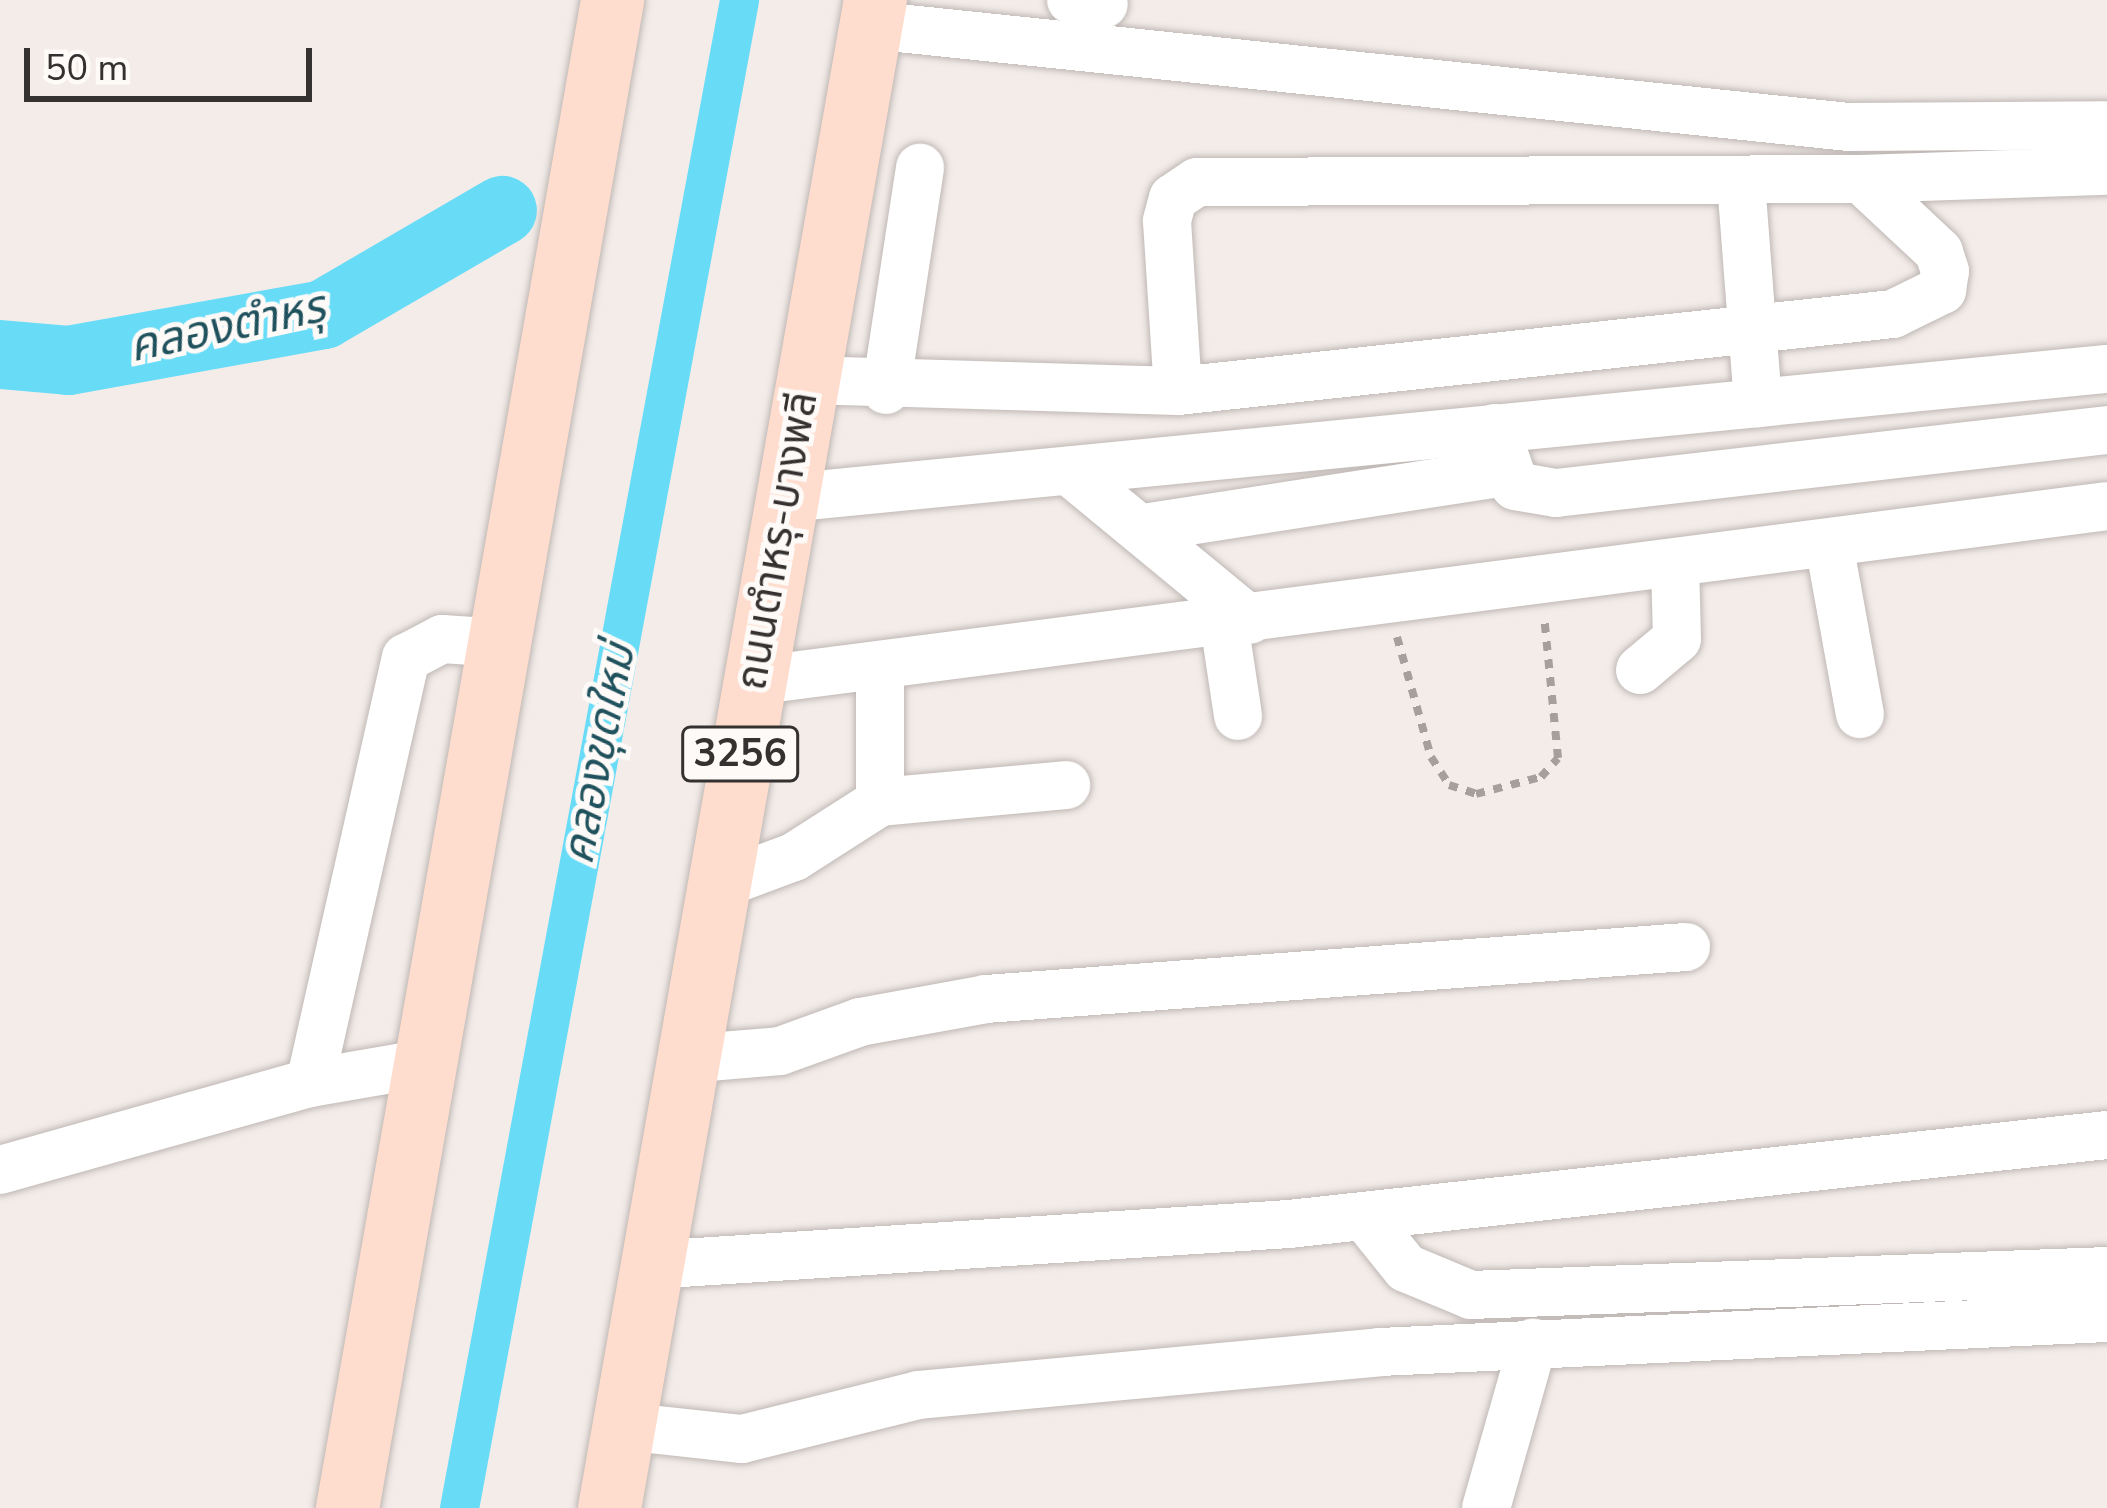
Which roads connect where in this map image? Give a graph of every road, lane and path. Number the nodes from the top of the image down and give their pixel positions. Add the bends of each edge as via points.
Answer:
1 (612, 0) edge
2 (872, 12) edge
3 (2107, 125) edge
4 (920, 168) dead end
5 (2107, 171) edge
6 (1861, 178) junction
7 (1742, 182) junction
8 (1751, 334) junction
9 (2107, 369) edge
10 (806, 380) junction
11 (886, 390) junction
12 (1178, 391) junction
13 (1758, 403) junction
14 (2107, 430) edge
15 (1499, 450) junction
16 (1069, 471) junction
17 (786, 498) junction
18 (2107, 506) edge
19 (1150, 527) junction
20 (1829, 544) junction
21 (1675, 565) junction
22 (1540, 582) junction
23 (1387, 601) junction
24 (1236, 621) junction
25 (503, 643) junction
26 (880, 665) junction
27 (1640, 670) dead end
28 (753, 681) junction
29 (1860, 714) dead end
30 (1238, 716) dead end
31 (1066, 785) dead end
32 (880, 802) junction
33 (716, 886) junction
34 (1686, 947) dead end
35 (685, 1059) junction
36 (432, 1061) junction
37 (310, 1083) junction
38 (2107, 1135) edge
39 (0, 1170) edge
40 (1364, 1216) junction
41 (650, 1264) junction
42 (2107, 1271) edge
43 (2107, 1318) edge
44 (1533, 1343) junction
45 (622, 1426) junction
46 (347, 1508) edge
47 (609, 1508) edge
48 (1486, 1508) edge

1 - 25 main road
2 - 3 street via 1848,127
2 - 10 main road, ถนนตำหรุ-บางพลี / 3256
4 - 11 street
5 - 6 street
6 - 7 street
6 - 8 street via 1939,252 1942,290 1893,314
7 - 8 street
7 - 12 street via 1198,182 1173,198 1167,221
8 - 12 street
8 - 13 street
9 - 13 street
10 - 11 street
10 - 17 main road, ถนนตำหรุ-บางพลี / 3256
11 - 12 street
13 - 15 street
14 - 15 street via 1556,493 1515,487
15 - 16 street
15 - 19 street
16 - 17 street
16 - 19 street
17 - 28 main road, ถนนตำหรุ-บางพลี / 3256
18 - 20 street
19 - 24 street
20 - 21 street
20 - 29 street
21 - 22 street
21 - 27 street via 1677,639
22 - 23 street
22 - 23 path via 1558,758 1541,777 1476,794 1449,785 1431,757
23 - 24 street
24 - 26 street
24 - 30 street
25 - 36 main road
25 - 37 street via 442,639 406,658
26 - 28 street
26 - 32 street
28 - 33 main road, ถนนตำหรุ-บางพลี / 3256
31 - 32 street
32 - 33 street via 794,856
33 - 35 main road, ถนนตำหรุ-บางพลี / 3256
34 - 35 street via 986,999 860,1022 779,1052
35 - 41 main road, ถนนตำหรุ-บางพลี / 3256
36 - 37 street
36 - 46 main road
37 - 39 street
38 - 40 street
40 - 41 street
40 - 42 street via 1406,1268 1471,1295
41 - 45 main road, ถนนตำหรุ-บางพลี / 3256
43 - 44 street
44 - 45 street via 919,1395 742,1438
44 - 48 street
45 - 47 main road, ถนนตำหรุ-บางพลี / 3256

